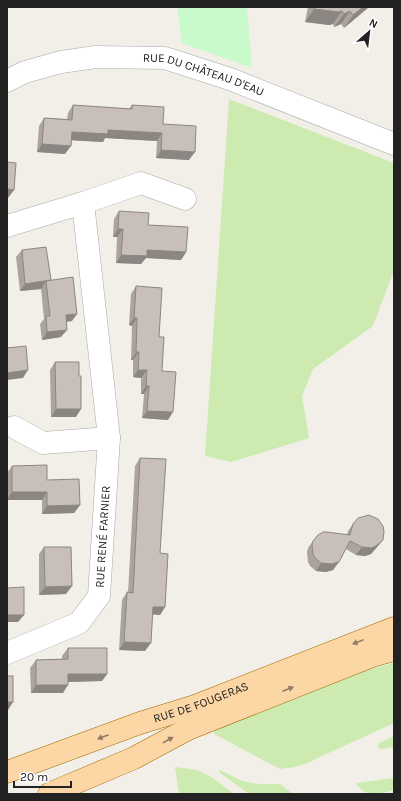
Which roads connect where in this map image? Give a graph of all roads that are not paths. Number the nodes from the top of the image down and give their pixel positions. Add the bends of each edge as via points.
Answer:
1 (7, 81) edge
2 (394, 144) edge
3 (185, 199) dead end
4 (83, 203) junction
5 (7, 226) edge
6 (14, 427) dead end
7 (109, 438) junction
8 (394, 628) edge
9 (394, 650) edge
10 (7, 654) edge
11 (7, 772) edge
12 (49, 794) edge

1 - 2 street, RUE DU CHÂTEAU D'EAU via 25,72 61,62 96,57 165,58 230,79
3 - 4 street via 141,183
4 - 5 street
4 - 7 street, RUE RENÉ FARNIER
6 - 7 street via 43,443
7 - 10 street, RUE RENÉ FARNIER via 99,596 79,623
8 -> 11 main road, RUE DE FOUGERAS via 195,706 140,723
12 -> 9 main road, RUE DE FOUGERAS via 134,758 188,729 372,656

